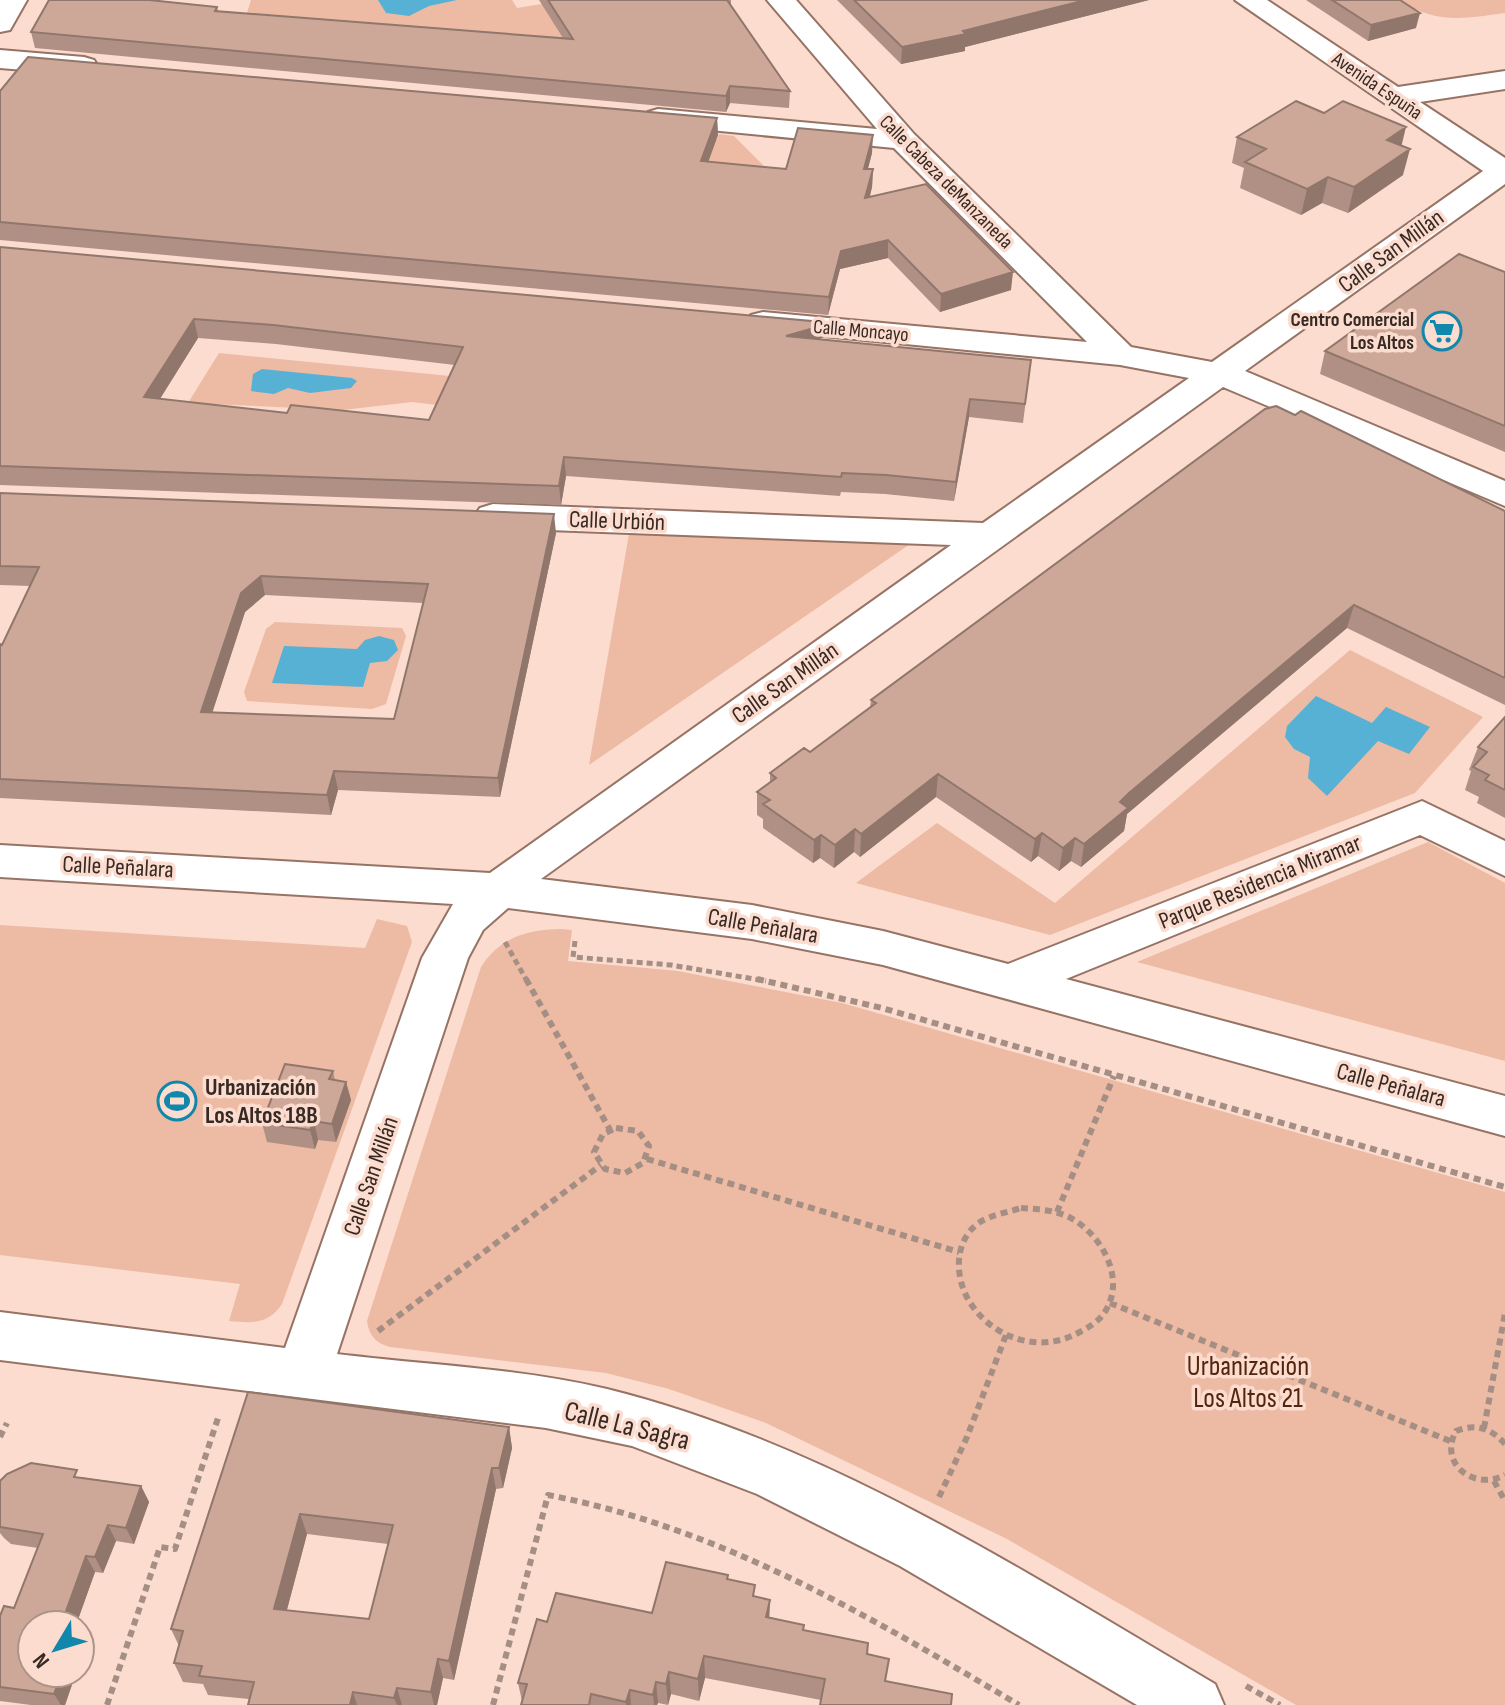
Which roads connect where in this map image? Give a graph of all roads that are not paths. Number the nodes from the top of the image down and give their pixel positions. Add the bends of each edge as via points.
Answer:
1 (13, 0) edge
2 (781, 0) edge
3 (1249, 0) edge
4 (0, 24) edge
5 (0, 59) edge
6 (110, 69) edge
7 (1505, 80) edge
8 (1392, 97) junction
9 (631, 116) edge
10 (903, 140) junction
11 (1504, 172) edge
12 (736, 320) edge
13 (1120, 355) junction
14 (1222, 374) junction
15 (1505, 495) edge
16 (463, 515) edge
17 (994, 535) junction
18 (1505, 860) edge
19 (0, 861) edge
20 (496, 890) junction
21 (1011, 982) junction
22 (1505, 1116) edge
23 (0, 1336) edge
24 (303, 1374) junction
25 (1194, 1705) edge

1 - 4 street
2 - 10 street, Calle Cabeza deManzaneda
3 - 8 street, Avenida Espuña
5 - 6 street
7 - 8 street
8 - 11 street, Avenida Espuña
9 - 10 street
10 - 13 street, Calle Cabeza deManzaneda
11 - 14 street, Calle San Millán
12 - 13 street, Calle Moncayo
13 - 14 street, Calle Moncayo
14 - 15 street, Calle Moncayo
14 - 17 street, Calle San Millán
16 - 17 street, Calle Urbión
17 - 20 street, Calle San Millán
18 - 21 street, Parque Residencia Miramar via 1422,817
19 - 20 street, Calle Peñalara
20 - 21 street, Calle Peñalara via 752,922 883,948
20 - 24 street, Calle San Millán via 467,918 445,958
21 - 22 street, Calle Peñalara
23 - 24 street, Calle La Sagra
24 - 25 street, Calle La Sagra via 629,1420 730,1455 977,1578

